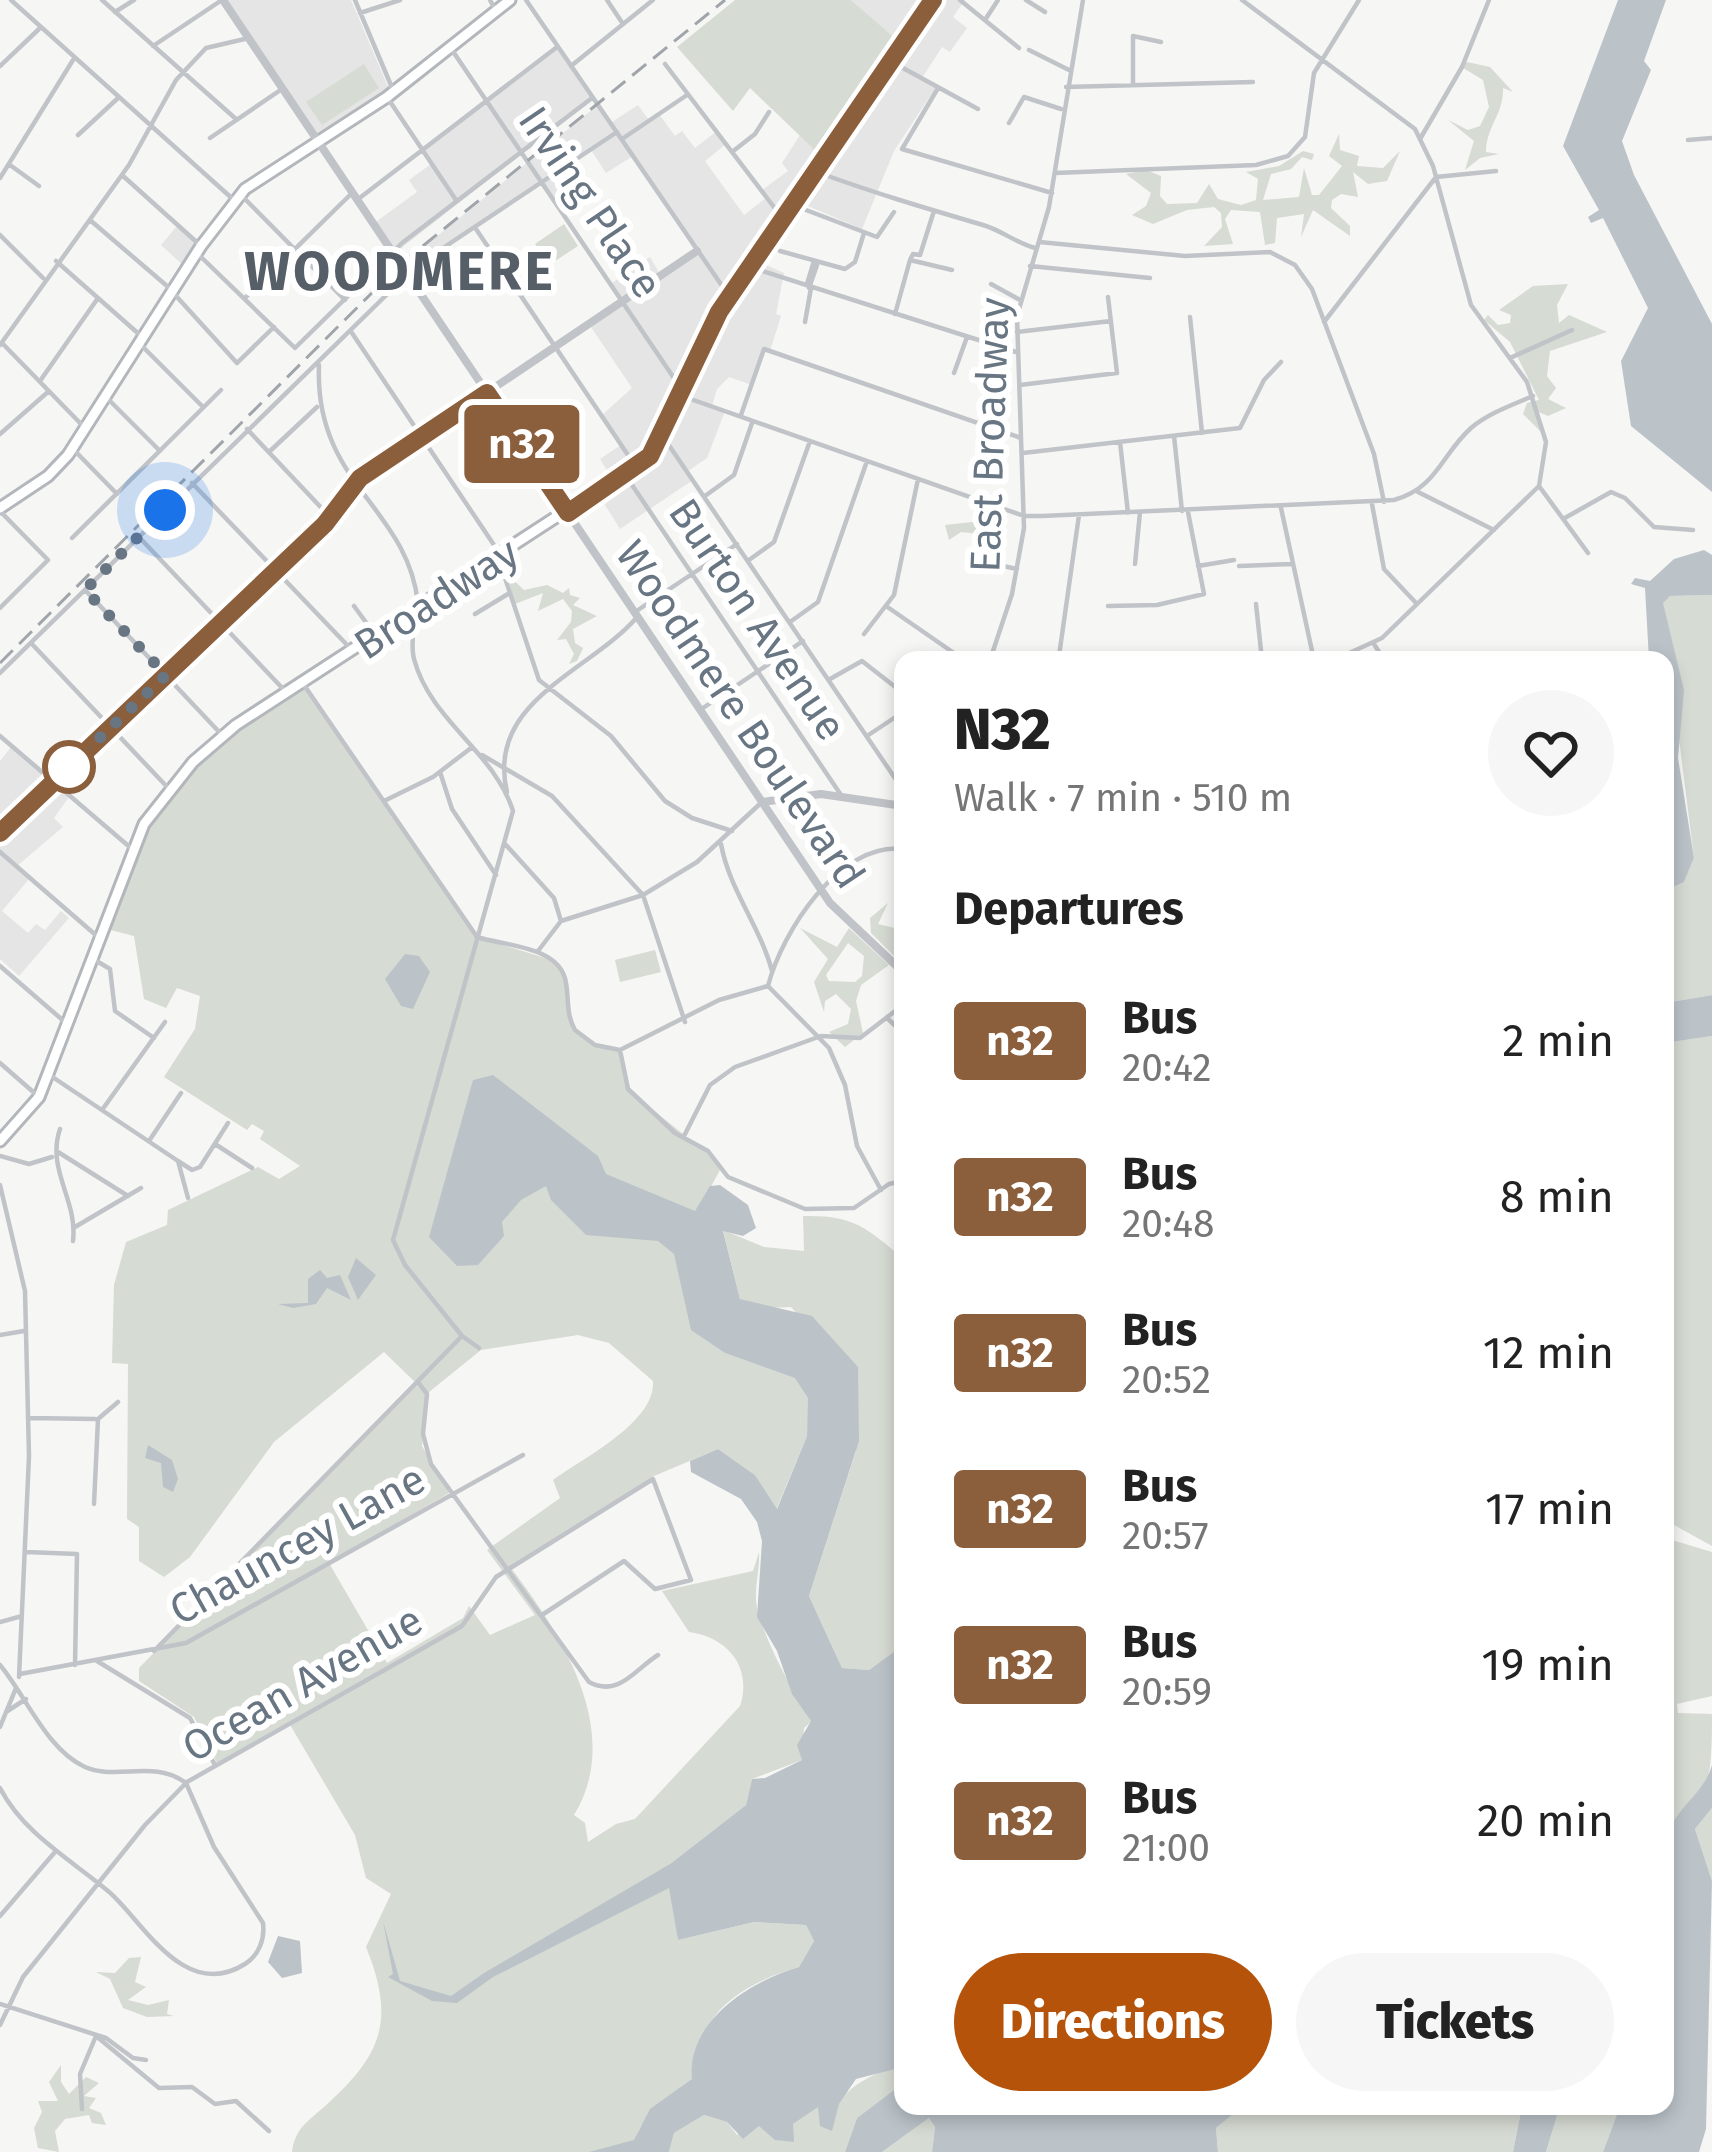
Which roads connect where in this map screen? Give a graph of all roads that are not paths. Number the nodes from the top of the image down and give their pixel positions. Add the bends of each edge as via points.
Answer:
1 (11, 0) edge
2 (102, 0) edge
3 (134, 0) edge
4 (222, 0) edge
5 (355, 0) edge
6 (400, 0) edge
7 (510, 0) edge
8 (526, 0) edge
9 (607, 0) edge
10 (653, 0) edge
11 (932, 0) edge
12 (960, 0) edge
13 (998, 0) edge
14 (1026, 0) edge
15 (1083, 0) edge
16 (1243, 0) edge
17 (1359, 0) edge
18 (1489, 0) edge
19 (493, 5) edge
20 (116, 12) junction
21 (1045, 12) dead end
22 (360, 13) junction
23 (985, 20) junction
24 (623, 24) junction
25 (40, 27) junction
26 (249, 38) junction
27 (1161, 42) dead end
28 (153, 46) junction
29 (557, 46) junction
30 (450, 47) junction
31 (1019, 48) dead end
32 (1028, 50) dead end
33 (1323, 58) junction
34 (73, 59) junction
35 (892, 62) junction
36 (665, 64) dead end
37 (0, 66) edge
38 (571, 66) junction
39 (1069, 70) junction
40 (182, 73) junction
41 (1253, 82) dead end
42 (1133, 85) junction
43 (1066, 87) junction
44 (282, 88) junction
45 (938, 88) junction
46 (390, 93) junction
47 (688, 94) junction
48 (592, 98) junction
49 (117, 99) junction
50 (486, 102) junction
51 (1061, 109) junction
52 (978, 110) dead end
53 (769, 112) dead end
54 (236, 119) junction
55 (1009, 123) dead end
56 (149, 127) junction
57 (617, 132) junction
58 (78, 135) dead end
59 (210, 138) dead end
60 (1712, 138) edge
61 (622, 139) junction
62 (1420, 139) junction
63 (1688, 140) dead end
64 (317, 141) junction
65 (423, 149) junction
66 (521, 151) junction
67 (733, 152) junction
68 (9, 164) junction
69 (1496, 171) dead end
70 (817, 172) junction
71 (1055, 173) junction
72 (122, 176) junction
73 (1436, 177) junction
74 (0, 178) edge
75 (542, 182) junction
76 (39, 186) dead end
77 (1052, 194) junction
78 (355, 196) junction
79 (238, 198) junction
80 (456, 200) junction
81 (806, 210) dead end
82 (893, 212) dead end
83 (934, 214) junction
84 (784, 219) junction
85 (90, 220) junction
86 (475, 227) junction
87 (864, 233) junction
88 (0, 235) edge
89 (1037, 245) junction
90 (199, 249) junction
91 (294, 249) junction
92 (780, 250) dead end
93 (697, 251) junction
94 (393, 252) junction
95 (910, 260) junction
96 (56, 261) junction
97 (816, 262) junction
98 (1030, 266) junction
99 (750, 267) junction
100 (952, 270) dead end
101 (408, 275) junction
102 (43, 278) junction
103 (1150, 278) dead end
104 (991, 284) dead end
105 (808, 288) junction
106 (171, 294) junction
107 (729, 296) junction
108 (1108, 297) dead end
109 (98, 298) junction
110 (245, 298) junction
111 (1020, 299) junction
112 (345, 300) junction
113 (623, 302) junction
114 (895, 314) junction
115 (1190, 316) dead end
116 (1111, 321) junction
117 (805, 322) dead end
118 (1324, 322) junction
119 (274, 327) junction
120 (1572, 330) dead end
121 (351, 332) junction
122 (1016, 332) junction
123 (968, 337) junction
124 (142, 342) junction
125 (1, 343) edge
126 (555, 347) junction
127 (1016, 352) junction
128 (1510, 358) junction
129 (319, 362) junction
130 (1281, 362) dead end
131 (954, 373) dead end
132 (40, 382) junction
133 (1018, 386) junction
134 (221, 390) dead end
135 (49, 391) junction
136 (487, 393) junction
137 (681, 393) junction
138 (1533, 396) junction
139 (107, 398) junction
140 (319, 405) junction
141 (203, 407) junction
142 (741, 417) junction
143 (753, 421) junction
144 (247, 428) junction
145 (86, 429) junction
146 (1202, 433) junction
147 (0, 434) edge
148 (662, 435) junction
149 (1174, 436) junction
150 (421, 437) junction
151 (1021, 438) junction
152 (810, 441) junction
153 (1120, 442) junction
154 (73, 448) junction
155 (160, 451) junction
156 (269, 452) junction
157 (1023, 453) junction
158 (867, 461) junction
159 (637, 468) junction
160 (626, 476) junction
161 (918, 479) junction
162 (192, 483) junction
163 (355, 483) junction
164 (1539, 486) junction
165 (1418, 492) junction
166 (117, 494) junction
167 (705, 496) junction
168 (1384, 502) junction
169 (1372, 505) junction
170 (1281, 508) junction
171 (0, 510) edge
172 (1185, 511) junction
173 (1141, 512) junction
174 (568, 513) junction
175 (1128, 513) junction
176 (1079, 515) junction
177 (1024, 516) junction
178 (330, 517) junction
179 (1563, 519) junction
180 (1494, 530) junction
181 (1693, 530) dead end
182 (139, 537) junction
183 (73, 538) dead end
184 (737, 544) junction
185 (1588, 553) dead end
186 (497, 558) junction
187 (970, 559) dead end
188 (749, 560) junction
189 (1136, 564) dead end
190 (1293, 564) junction
191 (1198, 566) junction
192 (1017, 569) junction
193 (276, 571) junction
194 (692, 574) junction
195 (85, 590) junction
196 (508, 594) junction
197 (1256, 604) dead end
198 (1417, 604) junction
199 (354, 606) dead end
200 (886, 606) junction
201 (1108, 606) dead end
202 (0, 608) edge
203 (416, 610) junction
204 (475, 614) dead end
205 (636, 614) junction
206 (790, 622) junction
207 (221, 623) junction
208 (864, 634) dead end
209 (376, 636) junction
210 (803, 641) junction
211 (31, 643) junction
212 (1374, 644) junction
213 (951, 651) edge
214 (992, 651) edge
215 (1060, 651) edge
216 (1261, 651) edge
217 (1312, 651) edge
218 (1356, 651) edge
219 (1378, 651) edge
220 (353, 652) junction
221 (758, 671) junction
222 (0, 674) edge
223 (166, 675) junction
224 (829, 680) junction
225 (302, 683) junction
226 (894, 686) edge
227 (548, 688) junction
228 (287, 693) junction
229 (700, 710) junction
230 (894, 718) edge
231 (111, 728) junction
232 (222, 735) junction
233 (0, 736) edge
234 (867, 736) junction
235 (471, 748) junction
236 (482, 755) junction
237 (504, 765) junction
238 (440, 772) junction
239 (894, 776) edge
240 (53, 782) junction
241 (170, 790) junction
242 (841, 795) junction
243 (508, 797) junction
244 (384, 802) junction
245 (762, 802) junction
246 (894, 804) edge
247 (732, 831) junction
248 (0, 833) edge
249 (721, 844) junction
250 (506, 845) junction
251 (132, 849) junction
252 (894, 851) edge
253 (0, 852) edge
254 (496, 875) junction
255 (823, 891) junction
256 (643, 895) junction
257 (561, 921) junction
258 (98, 937) junction
259 (477, 937) junction
260 (538, 951) junction
261 (90, 959) junction
262 (894, 963) edge
263 (0, 966) edge
264 (772, 971) junction
265 (768, 986) junction
266 (894, 1013) edge
267 (887, 1018) junction
268 (165, 1022) dead end
269 (685, 1022) junction
270 (66, 1023) junction
271 (894, 1025) edge
272 (821, 1036) junction
273 (154, 1038) junction
274 (620, 1050) junction
275 (0, 1063) edge
276 (48, 1074) junction
277 (181, 1094) dead end
278 (39, 1096) junction
279 (102, 1110) junction
280 (228, 1124) dead end
281 (60, 1129) dead end
282 (684, 1136) junction
283 (0, 1140) edge
284 (149, 1142) junction
285 (215, 1144) junction
286 (54, 1155) junction
287 (0, 1156) edge
288 (178, 1161) junction
289 (252, 1168) dead end
290 (0, 1185) edge
291 (894, 1185) edge
292 (142, 1188) dead end
293 (881, 1190) junction
294 (128, 1196) junction
295 (188, 1198) dead end
296 (75, 1227) junction
297 (73, 1241) dead end
298 (26, 1330) junction
299 (0, 1335) edge
300 (462, 1336) junction
301 (479, 1348) dead end
302 (418, 1382) junction
303 (118, 1402) dead end
304 (29, 1418) junction
305 (98, 1419) junction
306 (524, 1455) dead end
307 (451, 1493) junction
308 (94, 1504) dead end
309 (24, 1552) junction
310 (508, 1571) junction
311 (542, 1615) junction
312 (22, 1616) junction
313 (0, 1622) edge
314 (154, 1651) junction
315 (658, 1655) dead end
316 (98, 1661) junction
317 (0, 1665) edge
318 (74, 1665) junction
319 (20, 1674) junction
320 (17, 1685) junction
321 (26, 1699) junction
322 (3, 1710) edge
323 (0, 1727) edge
324 (216, 1766) junction
325 (186, 1784) junction
326 (0, 1788) edge
327 (56, 1851) junction
328 (98, 1884) junction
329 (0, 1916) edge
330 (0, 2004) edge
331 (9, 2004) junction
332 (0, 2025) edge
333 (96, 2036) junction
334 (146, 2060) dead end
335 (82, 2109) dead end
336 (268, 2131) dead end

1 - 25 street
2 - 20 street
3 - 20 street
4 - 26 street, Woodmere Boulevard
4 - 28 street
5 - 22 street
6 - 22 street
7 - 19 main road
8 - 29 street
9 - 24 street
10 - 24 street
11 - 35 main road, Broadway
12 - 23 street
13 - 23 street
14 - 21 street
15 - 39 street, East Broadway
16 - 33 street
17 - 33 street
18 - 62 street
19 - 30 main road
20 - 28 street
22 - 46 street
23 - 31 street
24 - 38 street
25 - 34 street
25 - 37 street
26 - 40 street via 206,48
26 - 44 street, Woodmere Boulevard
27 - 42 street via 1132,38
28 - 40 street
29 - 38 street
29 - 50 street
30 - 46 main road
30 - 50 street, Irving Place
32 - 39 street
33 - 62 street via 1399,113
33 - 71 street via 1309,88 1305,137 1281,160
34 - 49 street
34 - 68 street
35 - 45 street
35 - 70 main road, Broadway
36 - 47 street
38 - 48 street
39 - 43 street, East Broadway
40 - 54 street
40 - 56 street
41 - 42 street
42 - 43 street
43 - 51 street, East Broadway
44 - 54 street
44 - 64 street, Woodmere Boulevard
45 - 52 street
45 - 77 street via 902,149
46 - 64 main road
46 - 65 street
47 - 61 street
47 - 67 street
48 - 57 street
48 - 66 street
49 - 56 street
49 - 58 street
50 - 65 street
50 - 66 street, Irving Place
51 - 55 street via 1027,97
51 - 71 street, East Broadway
53 - 67 street
54 - 59 street
56 - 72 street
56 - 79 street
57 - 61 street
57 - 75 street
60 - 63 street
61 - 93 street
62 - 73 street
64 - 78 street, Woodmere Boulevard
64 - 79 main road
65 - 78 street
65 - 80 street
66 - 75 street, Irving Place
66 - 80 street
67 - 84 street
68 - 74 street
68 - 76 street
69 - 73 street
70 - 83 street
70 - 84 main road, Broadway
71 - 77 street, East Broadway
72 - 85 street
72 - 90 street
73 - 118 street
73 - 128 street via 1471,305
75 - 86 street
75 - 113 street, Irving Place
77 - 89 street, East Broadway
78 - 91 street
78 - 94 street, Woodmere Boulevard
79 - 90 main road
79 - 91 street
80 - 94 street
81 - 87 street
82 - 87 street via 883,235
83 - 89 street
83 - 95 street via 920,255
84 - 99 main road, Broadway
85 - 96 street
85 - 106 street
86 - 101 street
86 - 126 street
87 - 97 street via 851,267
88 - 102 street
89 - 98 street, East Broadway
89 - 118 street via 1184,256 1270,252 1304,274
90 - 106 main road
90 - 110 street
91 - 110 street
91 - 112 street
92 - 97 street
93 - 107 street
93 - 113 street
94 - 101 street, Woodmere Boulevard
94 - 112 street
95 - 100 street
95 - 114 street
96 - 102 street
96 - 109 street
97 - 105 street
98 - 103 street
98 - 111 street, East Broadway
99 - 105 street
99 - 107 main road, Broadway
101 - 121 street
101 - 136 street, Woodmere Boulevard
102 - 125 street
104 - 111 street
105 - 114 street
105 - 117 street
106 - 119 street via 237,363
106 - 124 main road
107 - 137 main road, Broadway
108 - 116 street
109 - 124 street
109 - 132 street
110 - 119 street
111 - 122 street, East Broadway
112 - 119 street via 295,348
113 - 126 street
113 - 137 street, Irving Place
114 - 123 street
115 - 146 street
116 - 122 street
116 - 133 street via 1117,373
118 - 168 street
120 - 128 street
121 - 129 street
121 - 150 street
122 - 127 street, East Broadway
123 - 127 street
123 - 131 street
124 - 139 main road
124 - 141 street
125 - 132 street
126 - 136 street
126 - 159 street
127 - 133 street, East Broadway
128 - 138 street
129 - 140 street
129 - 144 street
130 - 146 street via 1244,426
132 - 135 street
133 - 151 street, East Broadway
134 - 141 street
135 - 145 street
135 - 147 street
136 - 150 street
136 - 174 street, Woodmere Boulevard
137 - 142 street
137 - 148 main road, Broadway
138 - 164 street via 1546,449
138 - 165 street via 1469,430
139 - 145 main road
139 - 155 street
140 - 156 street
140 - 163 street via 330,447
141 - 155 street
142 - 143 street
142 - 151 street via 764,349
143 - 152 street
143 - 167 street via 734,475
144 - 156 street
144 - 162 street
145 - 154 main road
146 - 149 street
148 - 159 main road, Broadway
148 - 167 street
149 - 153 street
149 - 172 street
150 - 163 street
150 - 186 street
151 - 157 street, East Broadway
152 - 158 street
152 - 188 street via 775,542
153 - 157 street
153 - 175 street
154 - 166 street
154 - 171 main road
155 - 166 street
156 - 178 street
157 - 177 street, East Broadway
158 - 161 street
158 - 206 street via 818,602
159 - 160 main road, Broadway
160 - 174 main road, Broadway
160 - 194 street, Burton Avenue
161 - 177 street
161 - 200 street via 903,566
162 - 182 street
162 - 193 street
163 - 178 street
163 - 203 street via 408,562
164 - 179 street
164 - 180 street
165 - 168 street
165 - 180 street
166 - 183 street
167 - 184 street
168 - 169 street
169 - 170 street
169 - 198 street via 1384,568
170 - 172 street
170 - 190 street
171 - 202 street via 48,560
172 - 173 street
172 - 191 street
173 - 175 street
173 - 189 street
174 - 186 main road, Broadway
174 - 205 street, Woodmere Boulevard
175 - 176 street
176 - 177 street
176 - 215 street
177 - 192 street, East Broadway
178 - 193 street
179 - 181 street via 1596,496 1618,494 1654,526
179 - 185 street
180 - 198 street
182 - 195 street
182 - 207 street
184 - 188 street
184 - 194 street
186 - 196 street
186 - 203 main road, Broadway
187 - 192 street
188 - 206 street
190 - 191 street
190 - 217 street
191 - 201 street via 1204,594
192 - 214 street, East Broadway
193 - 207 street
193 - 220 street
194 - 205 street
194 - 221 street, Burton Avenue
195 - 211 street
195 - 223 street
196 - 204 street
196 - 227 street via 533,670
197 - 216 street
198 - 212 street
199 - 209 street
200 - 208 street
200 - 213 street
203 - 209 main road, Broadway
203 - 235 street via 416,664
205 - 227 street via 621,636
205 - 229 street, Woodmere Boulevard
206 - 210 street
207 - 223 street
207 - 228 street
209 - 220 main road, Broadway
210 - 221 street
210 - 224 street
211 - 222 street
211 - 231 street
212 - 218 street
212 - 219 street
220 - 225 main road, Broadway
221 - 229 street
221 - 242 street, Burton Avenue
223 - 231 street
223 - 232 street
224 - 226 street via 862,661
224 - 234 street
225 - 228 main road, Broadway
225 - 244 street
227 - 237 street via 517,725
227 - 247 street via 611,736 664,801
228 - 232 main road, Broadway
229 - 245 street, Woodmere Boulevard
230 - 234 street
231 - 240 street
231 - 241 street
232 - 241 main road, Broadway
233 - 240 street
234 - 239 street
235 - 236 street
235 - 238 street
236 - 237 street
236 - 243 street
237 - 243 street
237 - 256 street via 552,796
238 - 244 street
238 - 254 street via 452,809
240 - 248 street
240 - 251 street
241 - 251 main road, Broadway
242 - 245 street
242 - 246 street
243 - 250 street
244 - 259 street
245 - 247 street
245 - 255 street, Woodmere Boulevard
247 - 249 street
249 - 256 street
249 - 264 street
250 - 254 street
250 - 257 street via 554,898
251 - 258 main road, Broadway
252 - 255 street via 865,856
253 - 258 street
254 - 259 street
255 - 262 street, Woodmere Boulevard
255 - 264 street
256 - 257 street
256 - 269 street
257 - 260 street
258 - 261 main road, Broadway
259 - 260 street
259 - 300 street via 393,1244
260 - 274 street via 564,974 574,1030
261 - 270 main road, Broadway
261 - 273 street via 110,970 115,1011
263 - 270 street
264 - 265 street
265 - 269 street via 719,1000
265 - 272 street
266 - 267 street
267 - 271 street
267 - 272 street via 860,1037
268 - 273 street
269 - 274 street
270 - 276 main road, Broadway
272 - 282 street via 715,1080
272 - 293 street via 845,1085 857,1146
273 - 279 street
274 - 282 street via 628,1090
275 - 278 street
276 - 278 main road, Broadway
276 - 279 street
277 - 284 street
278 - 283 main road, Broadway
279 - 284 street
280 - 285 street
281 - 286 street
282 - 293 street via 728,1177 799,1208 854,1208
284 - 288 street
285 - 288 street via 200,1167
285 - 289 street
286 - 287 street via 29,1164
286 - 294 street via 65,1152
286 - 296 street
288 - 295 street
290 - 298 street via 24,1281
291 - 293 street
292 - 294 street
294 - 296 street
296 - 297 street
298 - 299 street
298 - 304 street
300 - 301 street
300 - 302 street
302 - 307 street via 427,1394 425,1446
302 - 314 street
303 - 305 street
304 - 305 street
304 - 309 street
305 - 308 street
306 - 307 street, Chauncey Lane
307 - 310 street
307 - 314 street, Chauncey Lane via 206,1632
309 - 312 street
309 - 318 street via 77,1554
310 - 311 street
310 - 311 street, Ocean Avenue via 652,1479 691,1580 655,1589 624,1561
310 - 324 street, Ocean Avenue via 485,1586 461,1627
311 - 315 street via 589,1682 604,1688
312 - 313 street
312 - 319 street
314 - 316 street, Chauncey Lane
316 - 318 street, Chauncey Lane
316 - 324 street via 190,1718
317 - 320 street
318 - 319 street, Chauncey Lane
319 - 320 street
320 - 321 street
320 - 322 street
321 - 322 street
321 - 325 street via 62,1750 87,1768 151,1769
322 - 323 street
324 - 325 street, Ocean Avenue
325 - 328 street, Ocean Avenue
325 - 328 street via 263,1924 253,1955 221,1970 180,1962 150,1943
326 - 327 street
327 - 328 street
327 - 329 street
328 - 331 street, Ocean Avenue
330 - 331 street
331 - 332 street, Ocean Avenue
331 - 333 street
333 - 334 street
333 - 335 street via 80,2074
333 - 336 street via 159,2088 188,2086 215,2104 236,2101

